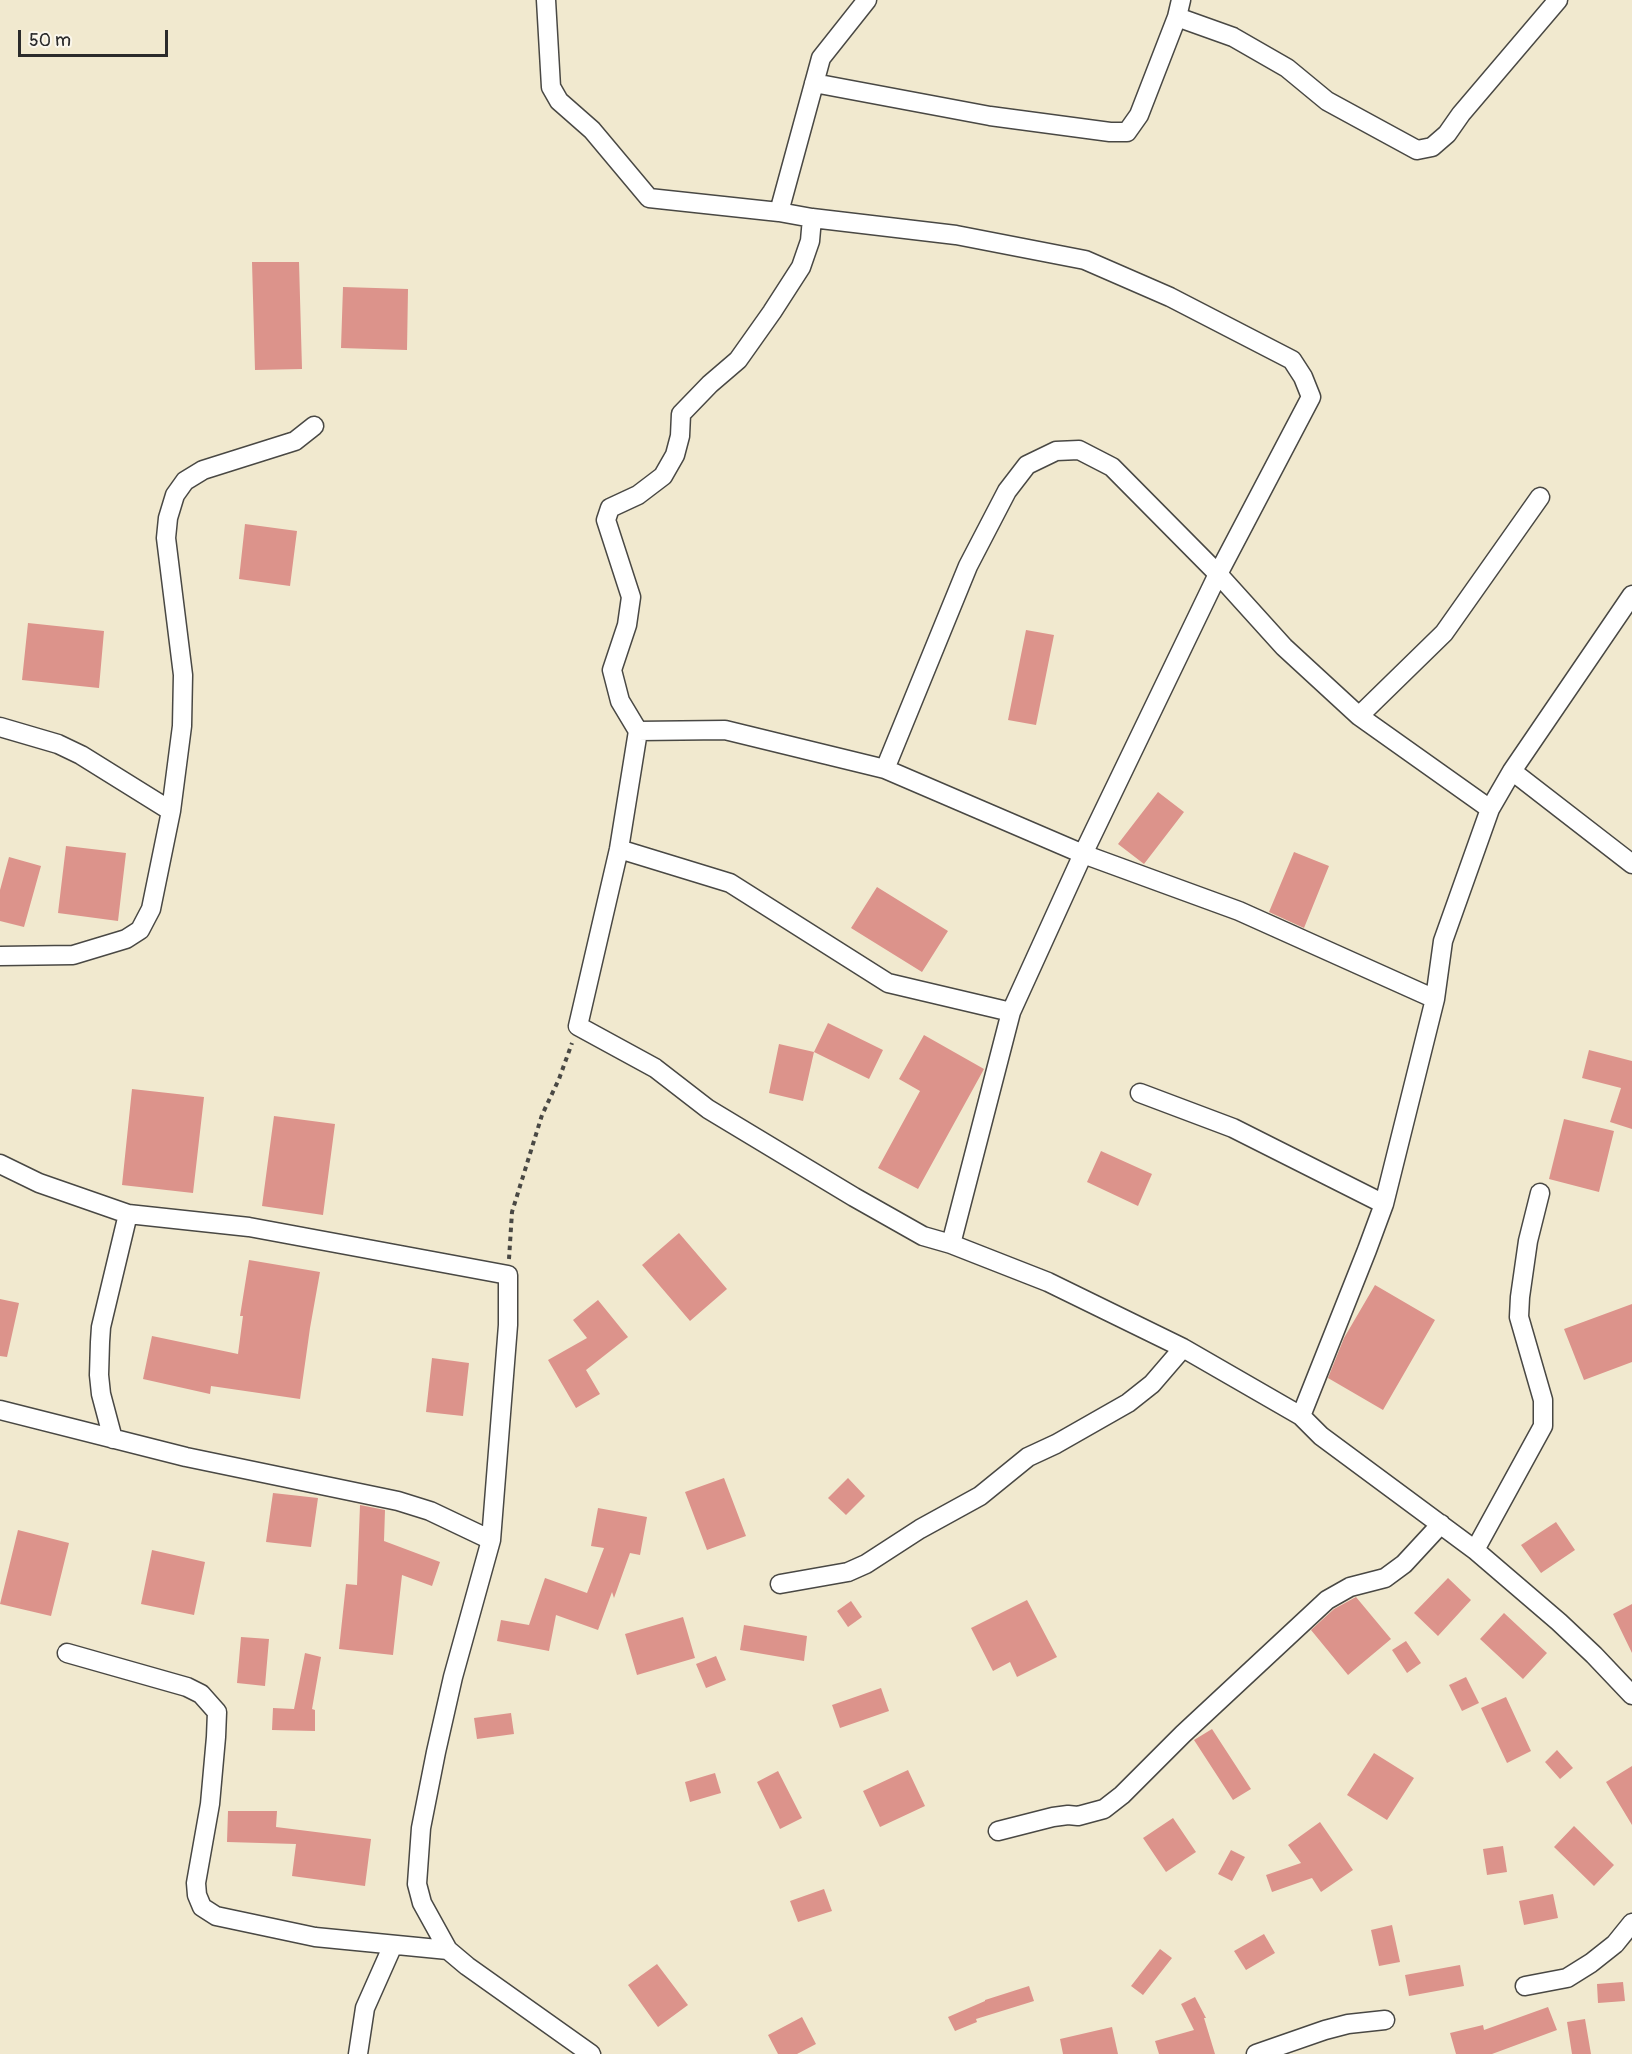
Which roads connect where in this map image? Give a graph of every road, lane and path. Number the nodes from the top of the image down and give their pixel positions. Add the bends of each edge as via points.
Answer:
1 (546, 0) edge
2 (867, 0) edge
3 (1558, 0) edge
4 (1179, 9) edge
5 (814, 83) junction
6 (779, 212) junction
7 (812, 218) junction
8 (314, 426) dead end
9 (1540, 497) dead end
10 (1218, 574) junction
11 (1632, 595) edge
12 (1359, 716) junction
13 (0, 727) edge
14 (638, 731) junction
15 (885, 769) junction
16 (1512, 771) junction
17 (1490, 809) junction
18 (171, 811) junction
19 (619, 849) junction
20 (1083, 854) junction
21 (1632, 864) edge
22 (0, 956) edge
23 (1435, 999) junction
24 (1011, 1012) junction
25 (578, 1026) junction
26 (1140, 1093) dead end
27 (0, 1164) edge
28 (1540, 1192) dead end
29 (1384, 1204) junction
30 (128, 1214) junction
31 (951, 1244) junction
32 (508, 1275) junction
33 (1183, 1348) junction
34 (0, 1410) edge
35 (1301, 1416) junction
36 (112, 1439) junction
37 (1441, 1524) junction
38 (491, 1540) junction
39 (1475, 1550) junction
40 (780, 1584) dead end
41 (67, 1653) dead end
42 (1632, 1695) edge
43 (998, 1831) dead end
44 (1632, 1923) edge
45 (393, 1945) junction
46 (448, 1950) junction
47 (1524, 1986) dead end
48 (1385, 2020) dead end
49 (358, 2054) edge
50 (591, 2054) edge
51 (1256, 2054) edge

1 - 6 street via 551,87 559,101 592,130 650,198
2 - 5 street via 821,58
3 - 4 street via 1447,134 1432,147 1417,150 1327,101 1287,68
4 - 5 street via 1139,115 1127,132 990,116
5 - 6 street
6 - 7 street
7 - 10 street via 956,235 1085,260 1170,297 1292,360 1311,398
7 - 14 street via 810,241 801,267 772,312 738,360 681,414 675,455 663,476 638,495 610,508 606,520 631,597 627,625 612,670 620,700
8 - 18 street via 295,441 202,470 185,481 175,495 166,538 183,675 182,726
9 - 12 street via 1444,633
10 - 12 street via 1284,647
10 - 15 street via 1112,467 1097,458 1079,450 1056,450 1028,465 1007,491 969,566
10 - 20 street
11 - 16 street
12 - 17 street
13 - 18 street via 81,754
14 - 15 street via 725,730
14 - 19 street
15 - 20 street
16 - 17 street
16 - 21 street
17 - 23 street via 1443,941
18 - 22 street via 151,909 140,930 126,939 73,955
19 - 24 street via 730,883 888,983
19 - 25 street
20 - 23 street via 1239,911
20 - 24 street
23 - 29 street
24 - 31 street
25 - 31 street via 655,1068 708,1109 854,1197 923,1236
25 - 32 path via 542,1114 512,1212
26 - 29 street via 1233,1128
27 - 30 street via 39,1183
28 - 39 street via 1528,1241 1519,1317 1543,1400 1543,1426
29 - 35 street
30 - 32 street via 249,1227
30 - 36 street via 101,1327 99,1375
31 - 33 street via 1048,1282
32 - 38 street via 508,1324
33 - 35 street
33 - 40 street via 1152,1384 1128,1402 1028,1457 980,1496 866,1564 848,1572
34 - 36 street
35 - 37 street via 1321,1436
36 - 38 street via 398,1501 430,1511
37 - 39 street
37 - 43 street via 1404,1564 1384,1578 1350,1587 1327,1600 1104,1809
38 - 46 street via 453,1677 421,1828 417,1884 422,1903
39 - 42 street via 1559,1622
41 - 45 street via 187,1687 201,1694 217,1712 210,1804 196,1883 202,1907 216,1916 315,1937
44 - 47 street via 1615,1944 1575,1973 1556,1981
45 - 46 street
45 - 49 street via 365,2008
46 - 50 street
48 - 51 street via 1325,2030

